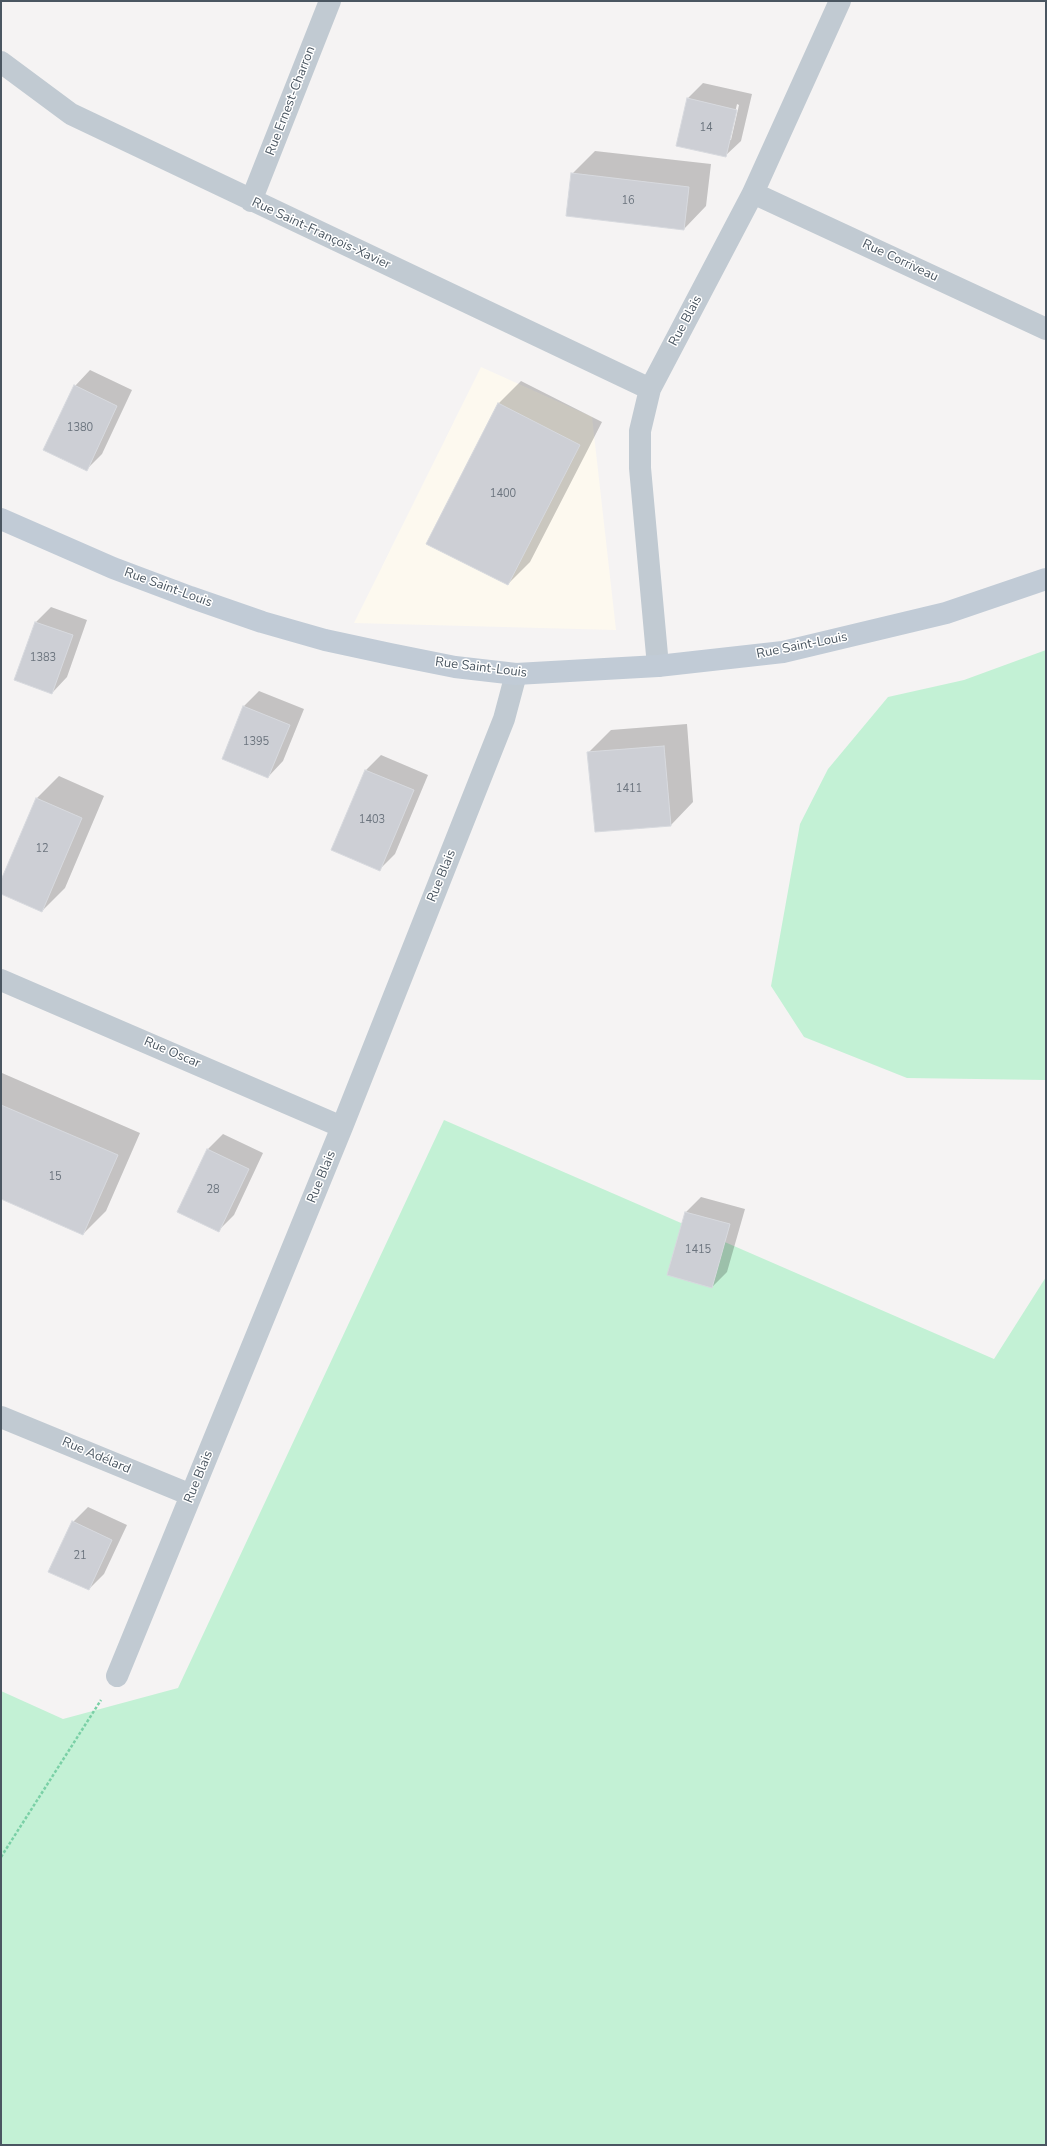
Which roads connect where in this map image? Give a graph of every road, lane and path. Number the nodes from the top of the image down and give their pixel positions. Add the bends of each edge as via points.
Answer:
1 (330, 1) edge
2 (840, 1) edge
3 (1, 62) edge
4 (753, 193) junction
5 (251, 202) junction
6 (1046, 329) edge
7 (650, 389) junction
8 (1, 519) edge
9 (1046, 579) edge
10 (658, 666) junction
11 (516, 674) junction
12 (1, 980) edge
13 (342, 1127) junction
14 (1, 1416) edge
15 (191, 1495) junction
16 (117, 1676) joint
17 (1, 1858) edge

1 - 5 street, Rue Ernest-Charron
2 - 4 street, Rue Blais
3 - 5 street, Rue Saint-François-Xavier via 71,114
4 - 6 street, Rue Corriveau
4 - 7 street, Rue Blais
5 - 7 street, Rue Saint-François-Xavier
7 - 10 street, Rue Blais via 640,431 640,468
8 - 11 main road, Rue Saint-Louis via 113,568 262,622 325,640 390,654 455,667
9 - 10 main road, Rue Saint-Louis via 946,613 806,647 768,654
10 - 11 main road, Rue Saint-Louis
11 - 13 street, Rue Blais via 504,719
12 - 13 street, Rue Oscar
13 - 15 street, Rue Blais
14 - 15 street, Rue Adélard
15 - 16 street, Rue Blais
16 - 17 path

